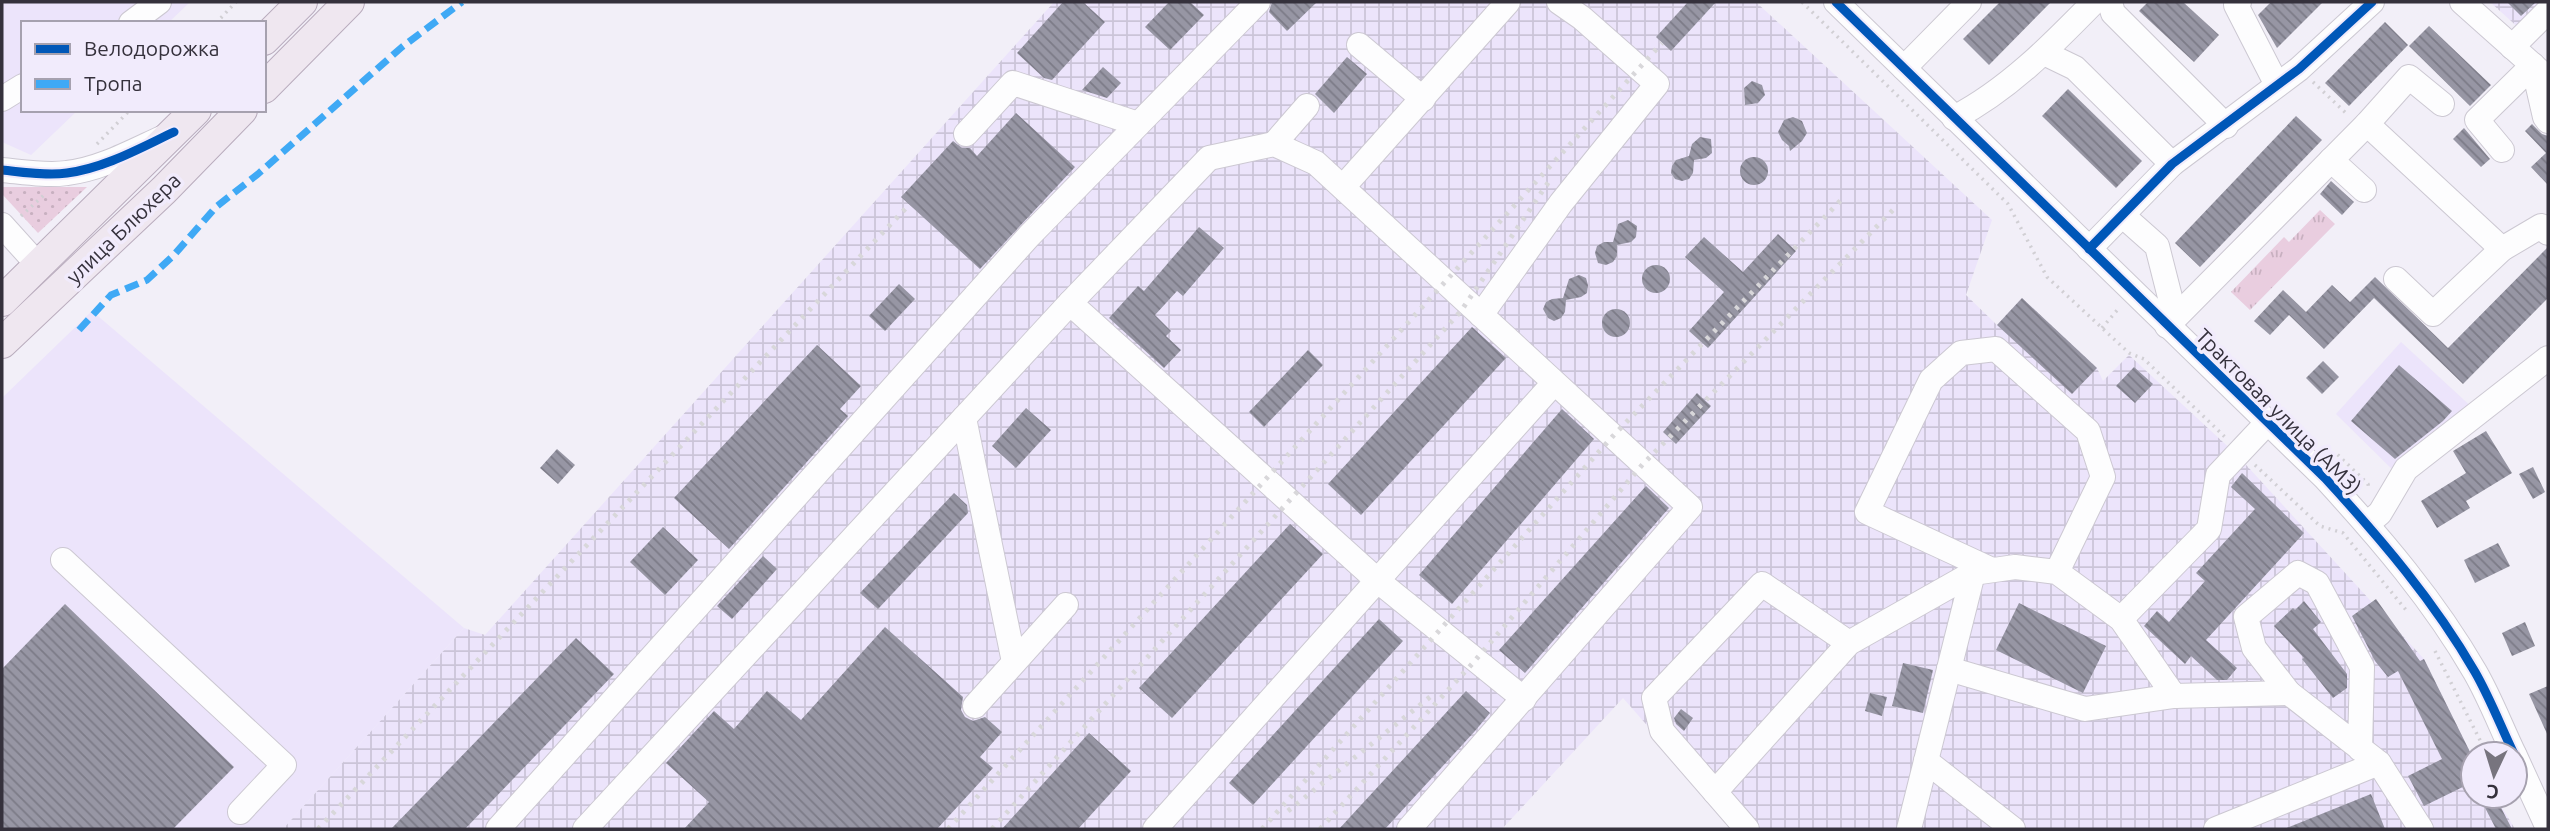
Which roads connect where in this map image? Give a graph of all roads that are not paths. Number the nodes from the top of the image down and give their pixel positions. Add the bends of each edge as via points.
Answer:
1 (159, 2) edge
2 (302, 2) edge
3 (349, 2) edge
4 (1258, 2) edge
5 (1507, 2) edge
6 (1559, 2) edge
7 (1836, 2) edge
8 (1969, 2) edge
9 (2094, 2) edge
10 (2110, 2) edge
11 (2239, 2) edge
12 (2372, 2) edge
13 (2462, 2) edge
14 (2548, 11) edge
15 (134, 21) edge
16 (266, 38) edge
17 (1359, 45) dead end
18 (2512, 47) junction
19 (2045, 53) junction
20 (1904, 68) junction
21 (2540, 72) edge
22 (2277, 85) junction
23 (266, 86) edge
24 (21, 87) edge
25 (2, 99) edge
26 (1423, 99) junction
27 (2442, 104) dead end
28 (1307, 106) dead end
29 (194, 112) edge
30 (240, 112) edge
31 (1954, 118) junction
32 (2548, 121) edge
33 (1138, 124) junction
34 (2225, 125) junction
35 (2365, 126) junction
36 (174, 132) junction
37 (966, 134) dead end
38 (1274, 144) junction
39 (2502, 150) dead end
40 (2331, 160) junction
41 (2172, 164) junction
42 (2, 170) edge
43 (1343, 187) junction
44 (2364, 190) dead end
45 (2122, 215) junction
46 (2, 225) edge
47 (2548, 233) edge
48 (2502, 249) junction
49 (2089, 250) junction
50 (39, 265) junction
51 (2396, 279) dead end
52 (2, 301) edge
53 (1070, 303) junction
54 (1481, 315) junction
55 (2171, 321) junction
56 (2, 343) edge
57 (2548, 358) edge
58 (1555, 383) junction
59 (964, 418) junction
60 (2267, 423) junction
61 (2367, 524) junction
62 (63, 560) dead end
63 (1983, 571) junction
64 (2057, 572) junction
65 (1378, 581) junction
66 (1066, 605) dead end
67 (2121, 619) junction
68 (1849, 643) junction
69 (1014, 662) junction
70 (1949, 669) junction
71 (2289, 694) junction
72 (2174, 696) junction
73 (1524, 699) junction
74 (975, 706) dead end
75 (2507, 740) edge
76 (2369, 756) junction
77 (1926, 761) junction
78 (2529, 787) edge
79 (1715, 792) junction
80 (240, 812) dead end
81 (2548, 828) edge
82 (498, 829) edge
83 (585, 829) edge
84 (1155, 829) edge
85 (1409, 829) edge
86 (1747, 829) edge
87 (1909, 829) edge
88 (2013, 829) edge
89 (2216, 829) edge
90 (2421, 829) edge

1 - 15 street
2 - 16 main road
3 - 23 main road
4 - 33 street
5 - 26 street
6 - 54 street via 1657,84 1560,203
7 - 20 street, Трактовая улица (АМЗ)
8 - 20 street
9 - 19 street
10 - 34 street via 2113,13
11 - 22 street via 2236,5
12 - 22 street
13 - 18 street
14 - 18 street
17 - 26 street
18 - 21 street
19 - 31 street
19 - 41 street via 2075,68
20 - 31 street, Трактовая улица (АМЗ)
21 - 32 street
21 - 39 street via 2477,120
22 - 34 street
24 - 25 street
26 - 43 street
27 - 35 street via 2409,77
28 - 38 street
29 - 36 main road, улица Блюхера
30 - 56 main road, улица Блюхера
31 - 49 street, Трактовая улица (АМЗ)
33 - 37 street via 1013,83
33 - 82 street via 1029,236
34 - 41 street
35 - 40 street
35 - 48 street
36 - 42 street via 104,164 67,173
36 - 50 main road, улица Блюхера
38 - 43 street via 1316,163
38 - 53 street via 1209,158
40 - 44 street
40 - 55 street
41 - 45 street
43 - 54 street
45 - 49 street
45 - 55 street via 2157,246
46 - 50 street
47 - 48 street via 2541,226
48 - 51 street via 2433,314
49 - 55 street, Трактовая улица (АМЗ)
50 - 52 main road, улица Блюхера
53 - 59 street
53 - 65 street
54 - 58 street
55 - 60 street, Трактовая улица (АМЗ)
57 - 61 street via 2406,469 2381,513
58 - 65 street
58 - 73 street via 1690,507
59 - 69 street
59 - 83 street
60 - 61 street, Трактовая улица (АМЗ)
60 - 67 street via 2218,475 2209,529
61 - 75 street, Трактовая улица (АМЗ) via 2447,626 2477,675
62 - 80 street via 284,765
63 - 64 street via 2015,567
63 - 64 street via 1867,512 1931,380 1961,353 1996,349 2088,431 2103,477
63 - 68 street
63 - 70 street
64 - 67 street
65 - 73 street
65 - 84 street
66 - 69 street
67 - 72 street
68 - 79 street
68 - 79 street via 1762,584 1654,698 1662,731
69 - 74 street
70 - 72 street via 2085,709
70 - 77 street
71 - 72 street
71 - 76 street
71 - 76 street via 2254,648 2246,617 2298,573 2317,583 2362,667
73 - 85 street
76 - 89 street
76 - 90 street
77 - 87 street
77 - 88 street
78 - 81 street, Трактовая улица (АМЗ)
79 - 86 street

